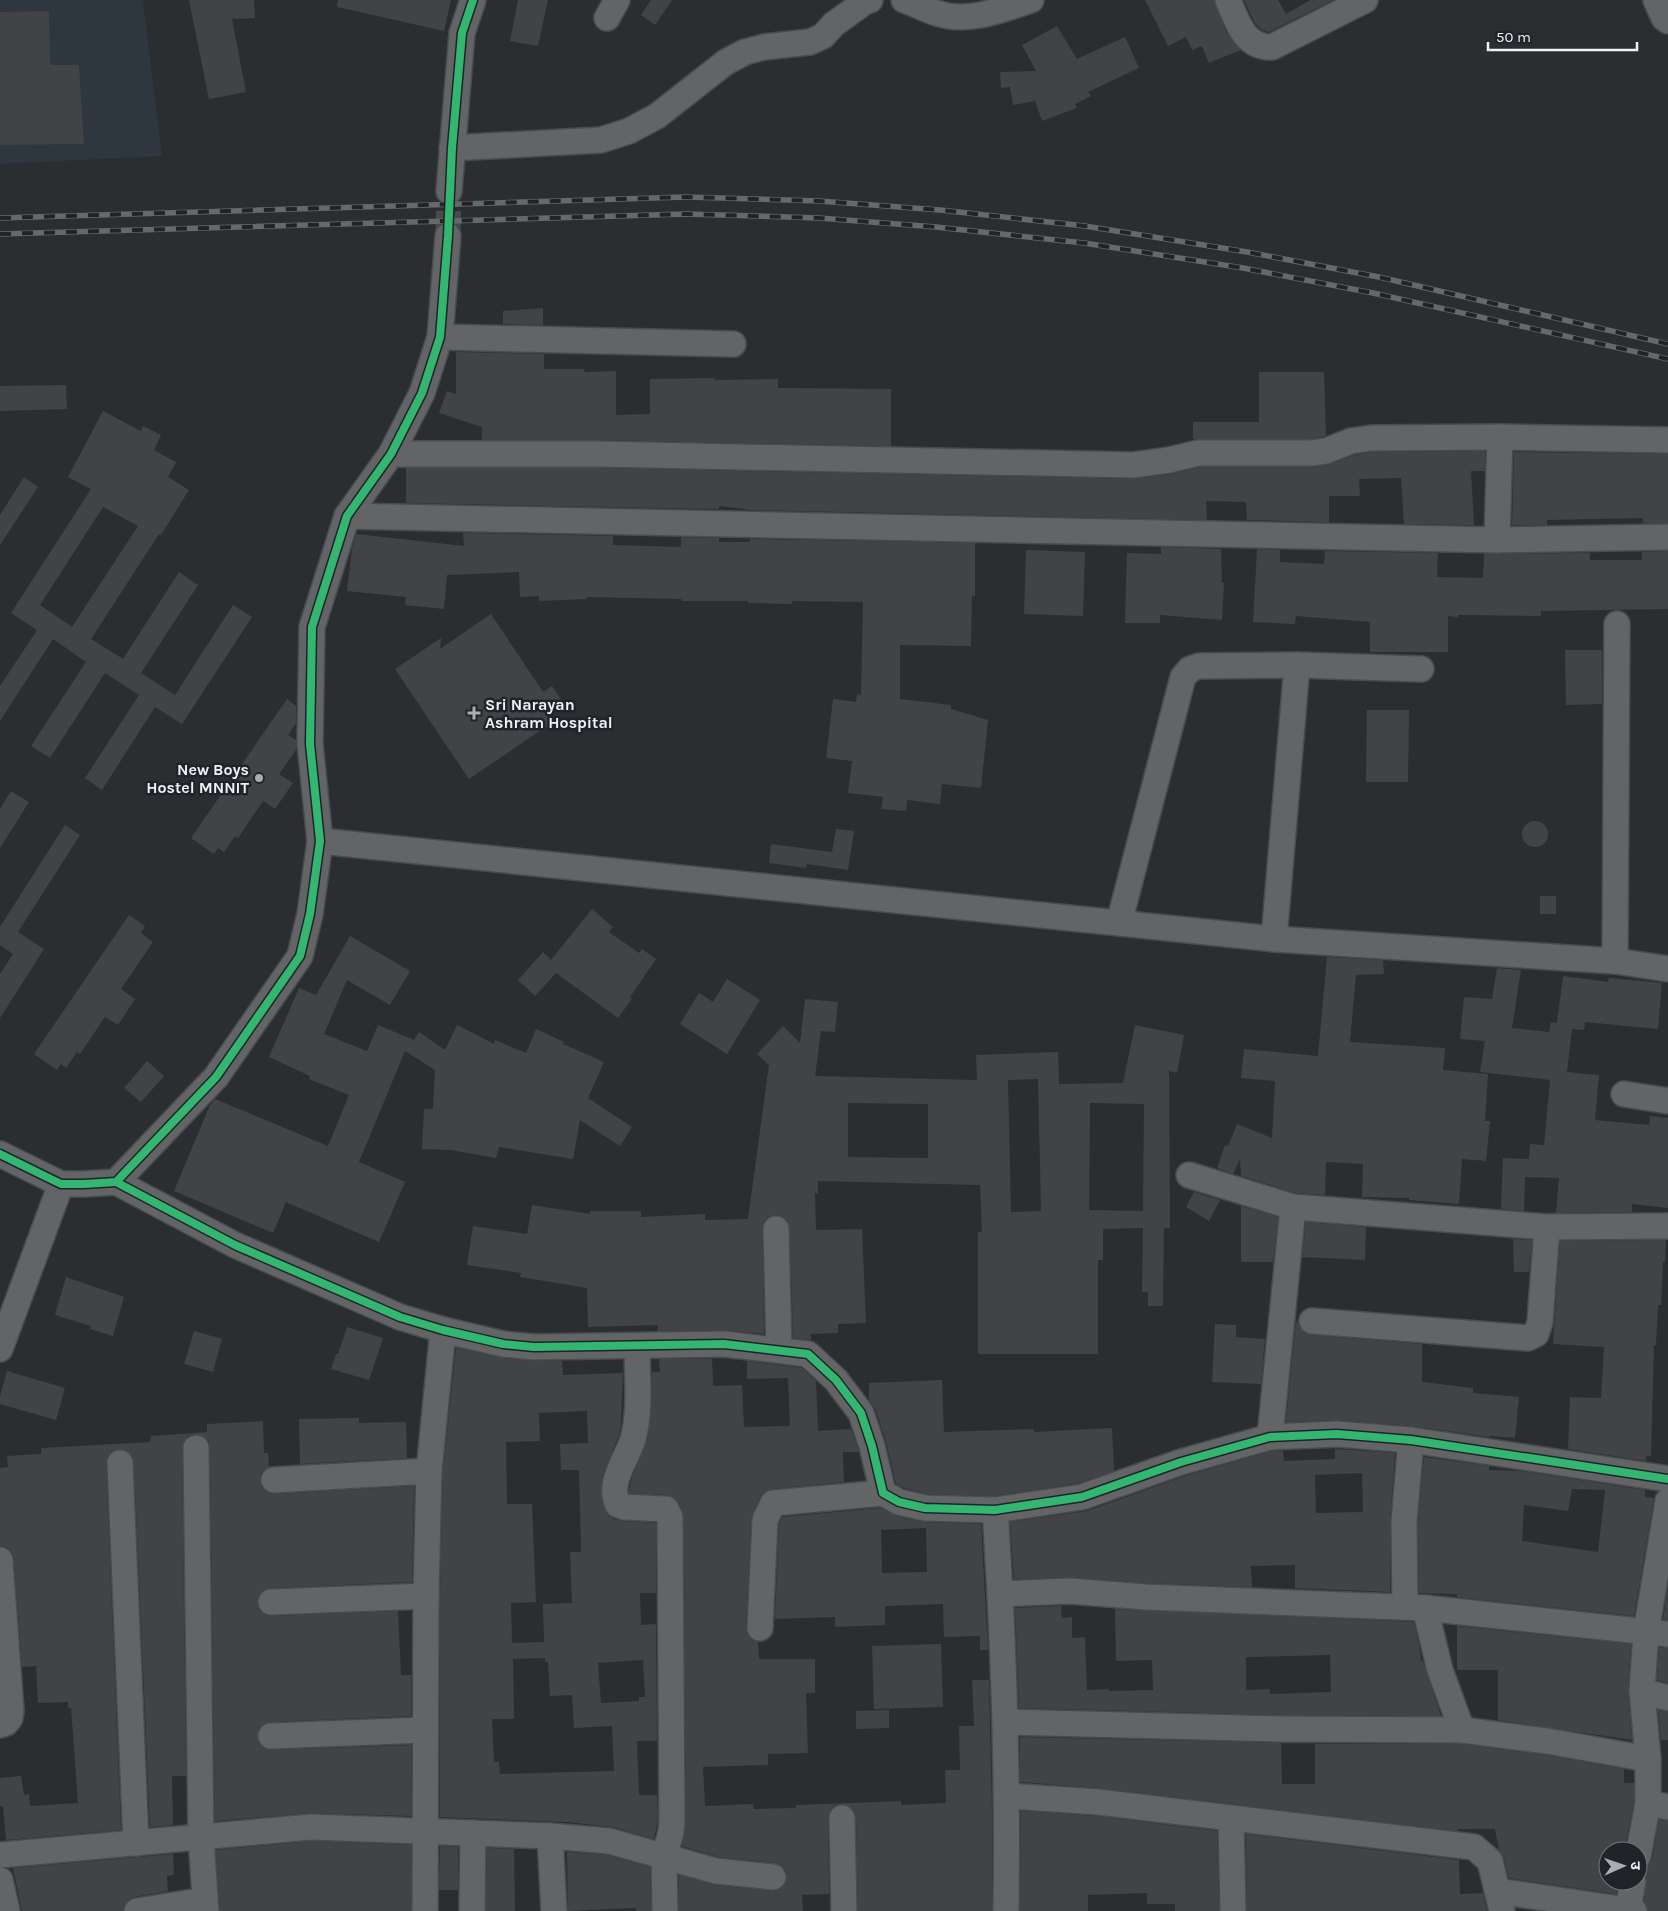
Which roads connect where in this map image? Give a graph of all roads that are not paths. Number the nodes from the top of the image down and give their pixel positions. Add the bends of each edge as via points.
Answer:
1 (473, 0) edge
2 (870, 0) edge
3 (904, 0) edge
4 (1031, 0) edge
5 (1228, 0) edge
6 (1365, 0) edge
7 (1656, 0) edge
8 (1668, 21) edge
9 (452, 148) junction
10 (449, 191) tunnel mouth
11 (448, 236) tunnel mouth
12 (440, 337) junction
13 (734, 344) dead end
14 (1500, 437) junction
15 (1668, 440) edge
16 (392, 454) junction
17 (347, 516) junction
18 (1668, 537) edge
19 (1496, 540) junction
20 (1617, 624) dead end
21 (1297, 665) junction
22 (1421, 669) dead end
23 (320, 840) junction
24 (1119, 923) junction
25 (1274, 939) junction
26 (1615, 961) junction
27 (1668, 969) edge
28 (1624, 1094) dead end
29 (1668, 1101) edge
30 (0, 1154) edge
31 (1189, 1175) dead end
32 (116, 1182) junction
33 (61, 1184) junction
34 (1293, 1206) junction
35 (1668, 1226) edge
36 (1547, 1227) junction
37 (776, 1229) dead end
38 (1312, 1321) dead end
39 (443, 1330) junction
40 (1, 1346) edge
41 (637, 1346) junction
42 (780, 1350) junction
43 (1270, 1437) junction
44 (1411, 1440) junction
45 (196, 1448) dead end
46 (120, 1463) dead end
47 (429, 1471) junction
48 (1668, 1479) edge
49 (274, 1480) dead end
50 (883, 1494) junction
51 (1668, 1501) edge
52 (996, 1510) junction
53 (0, 1560) edge
54 (1001, 1594) junction
55 (426, 1596) junction
56 (271, 1602) dead end
57 (1415, 1607) junction
58 (760, 1628) dead end
59 (1657, 1633) edge
60 (1642, 1691) junction
61 (1668, 1698) edge
62 (1005, 1722) junction
63 (0, 1725) edge
64 (426, 1730) junction
65 (1462, 1730) junction
66 (270, 1736) dead end
67 (1648, 1759) junction
68 (1008, 1796) junction
69 (1658, 1805) edge
70 (842, 1818) dead end
71 (1231, 1819) junction
72 (425, 1830) junction
73 (472, 1833) junction
74 (201, 1836) junction
75 (550, 1836) junction
76 (1644, 1841) edge
77 (136, 1843) junction
78 (0, 1855) edge
79 (664, 1857) junction
80 (773, 1877) dead end
81 (0, 1880) edge
82 (1632, 1891) edge
83 (1500, 1901) edge
84 (206, 1906) edge
85 (1631, 1910) edge
86 (7, 1911) edge
87 (137, 1911) edge
88 (425, 1911) edge
89 (472, 1911) edge
90 (554, 1911) edge
91 (665, 1911) edge
92 (844, 1911) edge
93 (1006, 1911) edge
94 (1233, 1911) edge

1 - 9 street via 462,33
2 - 9 street via 834,24 823,36 810,42 764,47 726,62 657,116 629,131 601,140
3 - 4 street via 941,15 961,16 984,14
5 - 6 street via 1244,35 1263,48 1272,47
7 - 8 street
9 - 10 street
11 - 12 street
12 - 13 street
12 - 16 street via 422,393
14 - 15 street
14 - 16 street via 1372,438 1311,453 1198,453 1133,465 609,454
14 - 19 street
16 - 17 street
17 - 19 street
17 - 23 street via 312,627 310,744
18 - 19 street
20 - 26 street
21 - 22 street
21 - 24 street via 1199,666 1190,669 1183,677
21 - 25 street
23 - 24 street
23 - 32 street via 310,914 300,956 216,1077
24 - 25 street
25 - 26 street
26 - 27 street
28 - 29 street
30 - 33 street
31 - 34 street
32 - 33 street
32 - 39 street via 235,1245 400,1317
33 - 40 street
34 - 36 street
34 - 43 street
35 - 36 street
36 - 38 street via 1540,1322 1536,1334 1528,1338
37 - 42 street
39 - 41 street via 503,1344 534,1347
39 - 47 street
41 - 42 street via 724,1344
41 - 79 street via 636,1427 615,1483 614,1497 618,1505 666,1509 670,1517 672,1832
42 - 50 street via 808,1354 836,1380 861,1413
43 - 44 street via 1337,1434
43 - 52 street via 1181,1462 1082,1497
44 - 48 street
44 - 57 street via 1404,1522
45 - 74 street
46 - 77 street
47 - 49 street
47 - 55 street
50 - 52 street via 899,1502 925,1508
50 - 58 street via 773,1503 765,1520
51 - 59 street
52 - 54 street
53 - 63 street via 11,1710 6,1724
54 - 57 street via 1070,1591
54 - 62 street
55 - 56 street
55 - 64 street
57 - 59 street
57 - 65 street
59 - 60 street
60 - 61 street
60 - 67 street
62 - 65 street
62 - 68 street
64 - 66 street
64 - 72 street
65 - 67 street
67 - 69 street
68 - 71 street via 1098,1802
68 - 93 street
69 - 76 street
70 - 92 street
71 - 83 street via 1474,1847 1490,1861
71 - 94 street
72 - 73 street
72 - 74 street via 311,1827
72 - 88 street
73 - 75 street
73 - 89 street
74 - 77 street
74 - 84 street
75 - 79 street via 609,1841
75 - 90 street
77 - 78 street
79 - 80 street via 716,1871
79 - 91 street
81 - 86 street
82 - 85 street
83 - 85 street
84 - 87 street

